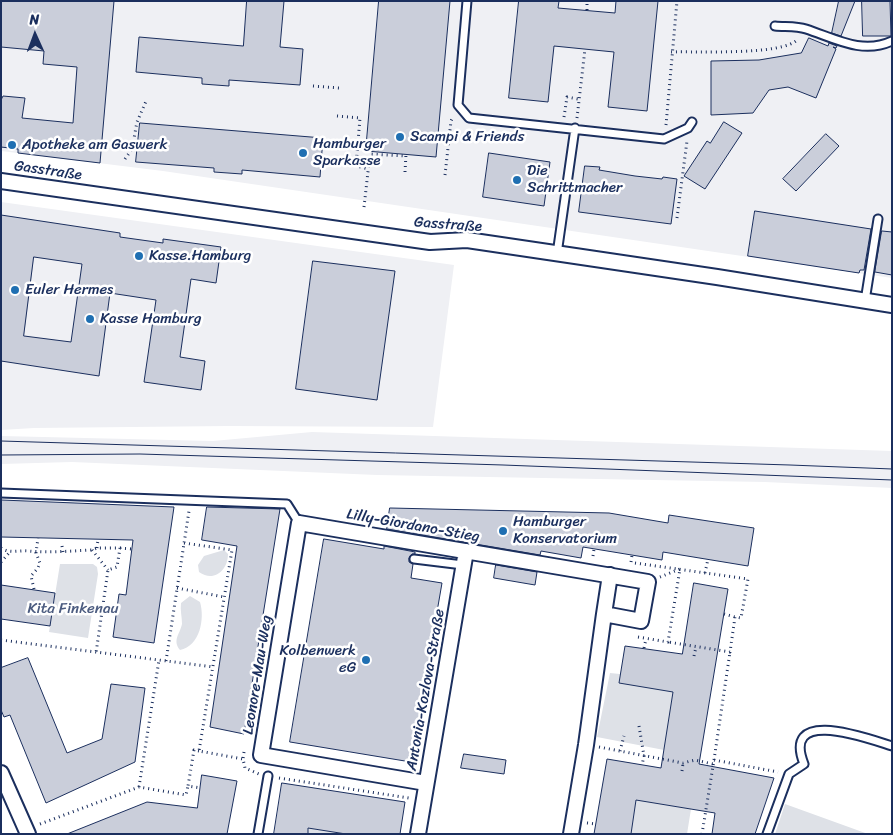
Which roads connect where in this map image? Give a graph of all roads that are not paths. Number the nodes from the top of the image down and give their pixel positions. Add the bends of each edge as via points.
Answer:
1 (467, 1) edge
2 (775, 26) dead end
3 (892, 41) edge
4 (690, 125) road end
5 (576, 128) junction
6 (1, 181) edge
7 (878, 219) dead end
8 (557, 254) junction
9 (865, 302) junction
10 (892, 305) edge
11 (1, 494) edge
12 (299, 523) junction
13 (464, 558) junction
14 (414, 559) dead end
15 (610, 575) junction
16 (604, 614) junction
17 (892, 746) edge
18 (1, 773) edge
19 (268, 776) road end
20 (426, 783) junction
21 (28, 834) edge
22 (258, 834) edge
23 (418, 834) edge
24 (571, 834) edge
25 (767, 834) edge

1 - 5 lane via 458,105 468,118
2 - 3 lane via 803,28 852,45 874,46
4 - 5 lane via 664,139
5 - 8 lane
6 - 8 street, Gasstraße via 430,242 467,240
7 - 9 lane
8 - 9 street, Gasstraße
9 - 10 street, Gasstraße
11 - 12 lane via 287,504
12 - 13 street, Lilly-Giordano-Stieg
12 - 20 street, Leonore-Mau-Weg via 261,755
13 - 14 lane
13 - 15 street, Lilly-Giordano-Stieg
13 - 20 street, Antonia-Kozlova-Straße
15 - 16 street
15 - 16 street, Lilly-Giordano-Stieg via 648,582 641,621
16 - 24 street
17 - 25 lane via 831,730 810,732 803,738 804,764 791,772
18 - 21 street
19 - 22 lane
20 - 23 street, Antonia-Kozlova-Straße

